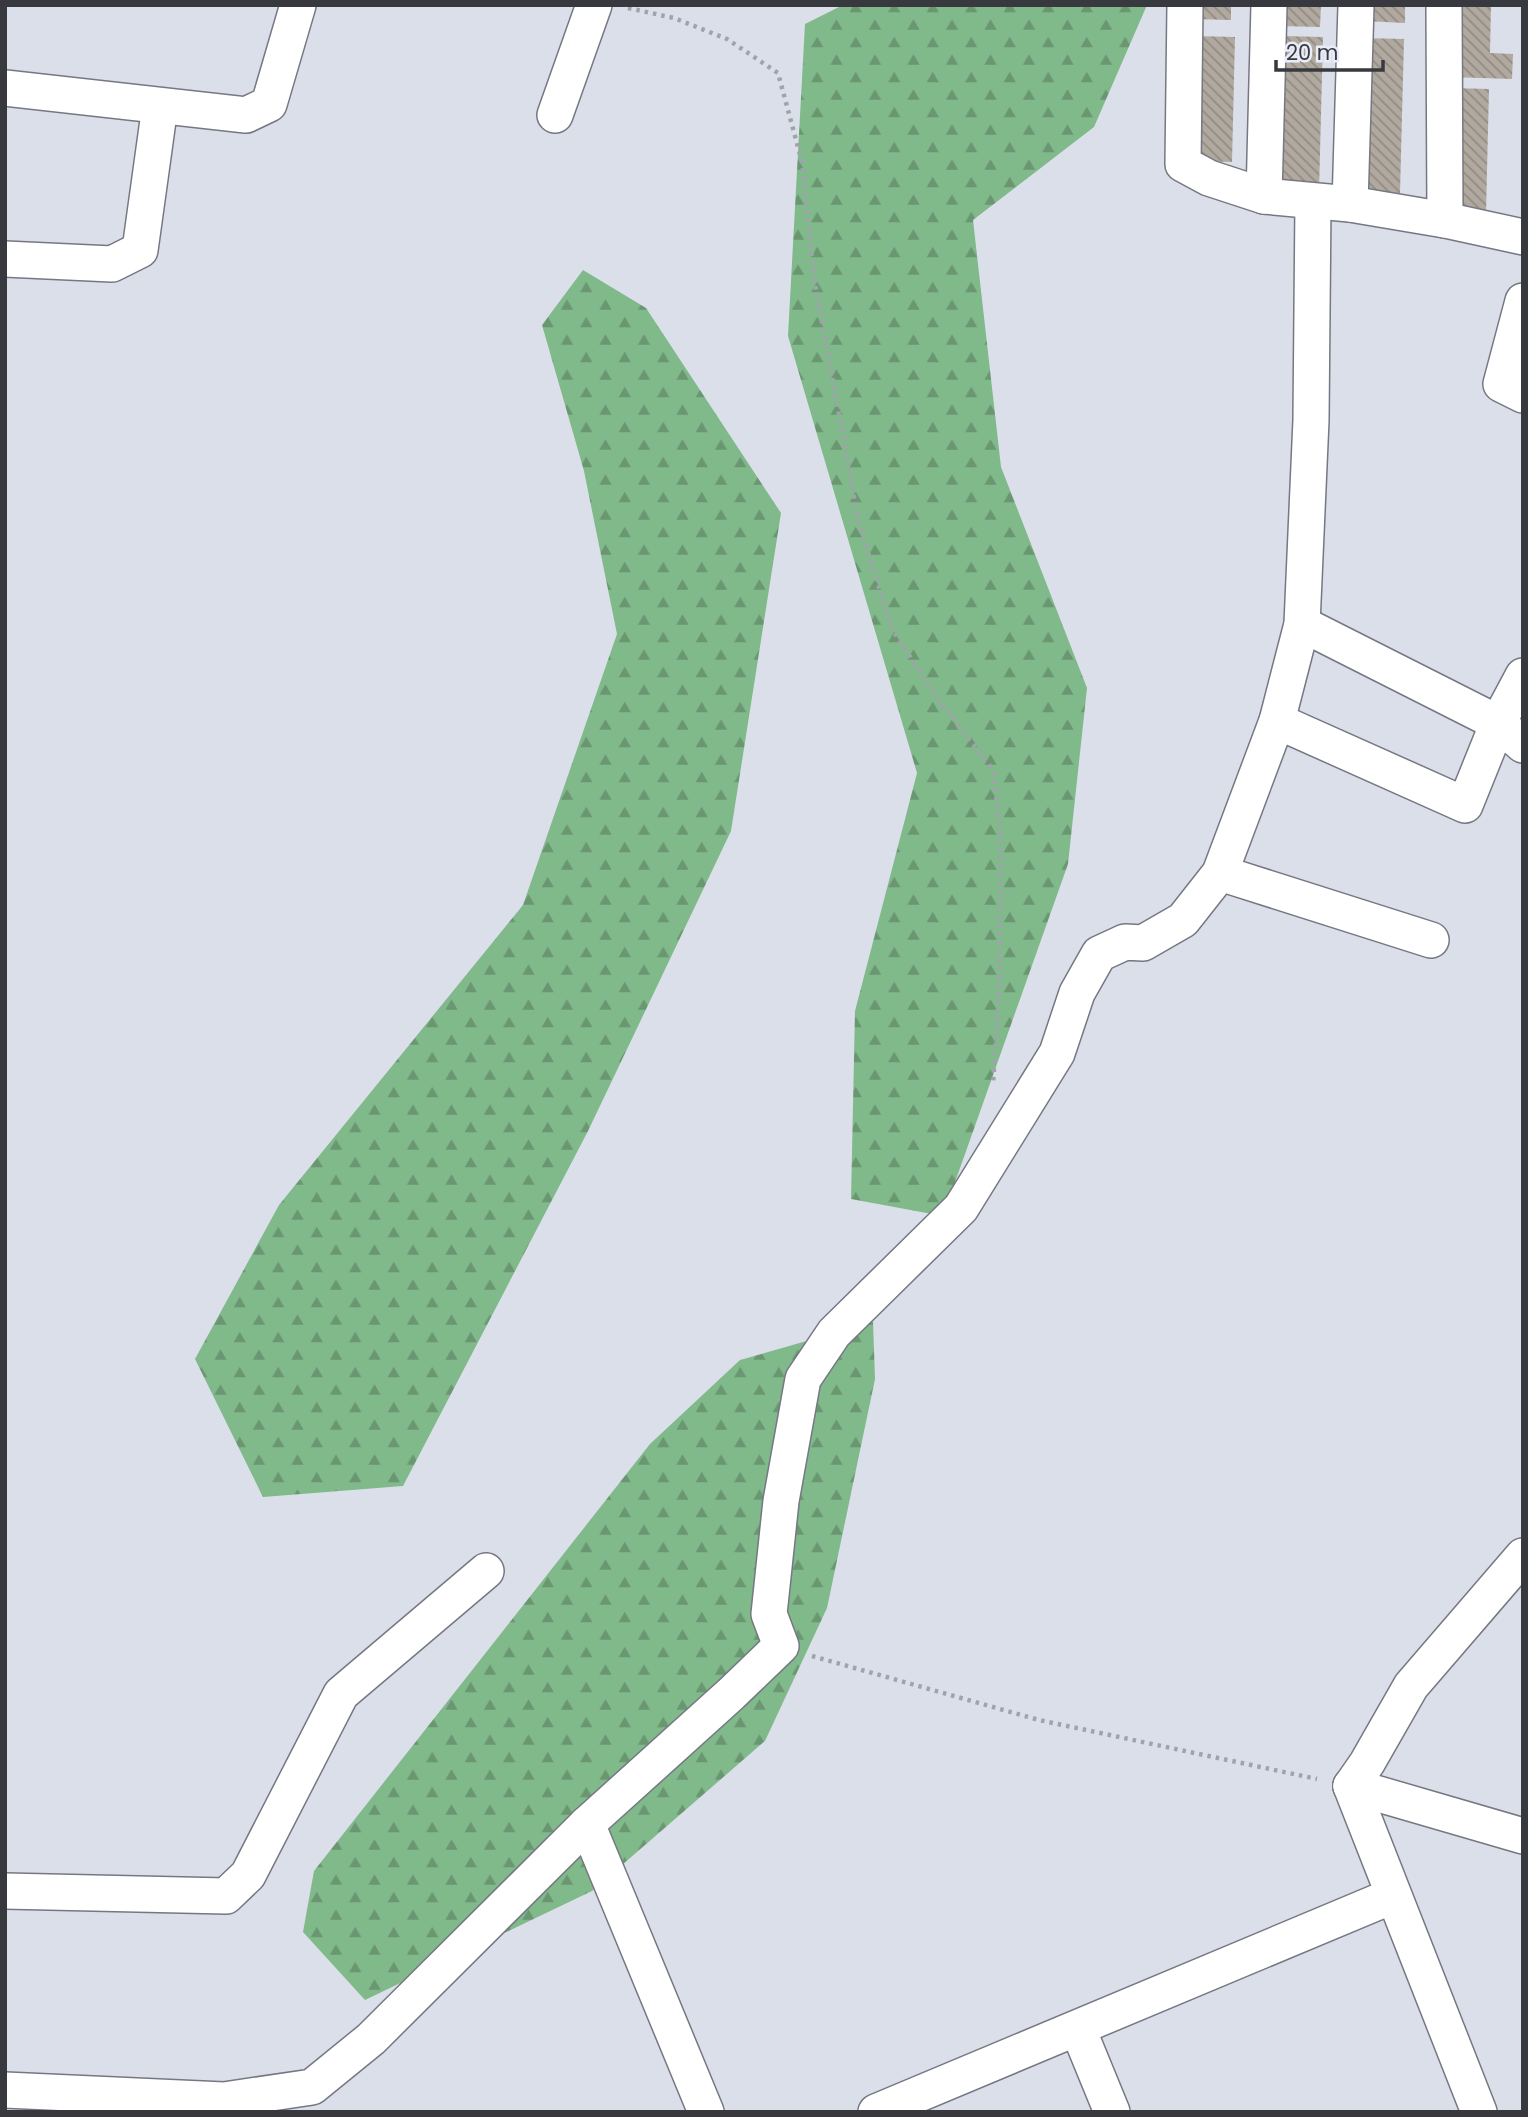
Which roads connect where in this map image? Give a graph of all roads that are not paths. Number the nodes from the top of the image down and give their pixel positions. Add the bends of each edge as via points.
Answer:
1 (298, 5) edge
2 (594, 5) edge
3 (1185, 5) edge
4 (1269, 5) edge
5 (1356, 5) edge
6 (1444, 5) edge
7 (5, 88) edge
8 (160, 106) junction
9 (555, 115) dead end
10 (1264, 196) junction
11 (1313, 202) junction
12 (1350, 204) junction
13 (1445, 220) junction
14 (1523, 237) edge
15 (5, 259) edge
16 (1523, 301) edge
17 (1523, 395) edge
18 (1302, 624) junction
19 (1523, 676) edge
20 (1277, 721) junction
21 (1510, 734) edge
22 (1220, 873) junction
23 (1431, 940) dead end
24 (1523, 1556) edge
25 (486, 1571) dead end
26 (1351, 1786) junction
27 (587, 1824) junction
28 (1523, 1836) edge
29 (5, 1891) edge
30 (1392, 1896) junction
31 (1078, 2029) junction
32 (5, 2090) edge
33 (706, 2112) edge
34 (876, 2112) edge
35 (1112, 2112) edge
36 (1479, 2112) edge

1 - 8 street via 269,104 246,115
2 - 9 street
3 - 10 street via 1183,164
4 - 10 street
5 - 12 street
6 - 13 street
7 - 8 street
8 - 15 street via 140,250 112,264
10 - 11 street
11 - 12 street
11 - 18 street via 1311,420
12 - 13 street
13 - 14 street
16 - 17 street via 1502,384
18 - 20 street
18 - 21 street
19 - 21 street
20 - 21 street via 1465,804
20 - 22 street
22 - 23 street
22 - 27 street via 1183,920 1143,943 1125,942 1099,954 1077,993 1057,1053 961,1208 835,1333 803,1379 781,1501 769,1614 781,1646
24 - 26 street via 1411,1686
25 - 29 street via 341,1694 248,1875 226,1896
26 - 28 street
26 - 30 street
27 - 32 street via 371,2039 312,2087 224,2100
27 - 33 street
30 - 31 street
30 - 36 street
31 - 34 street
31 - 35 street

